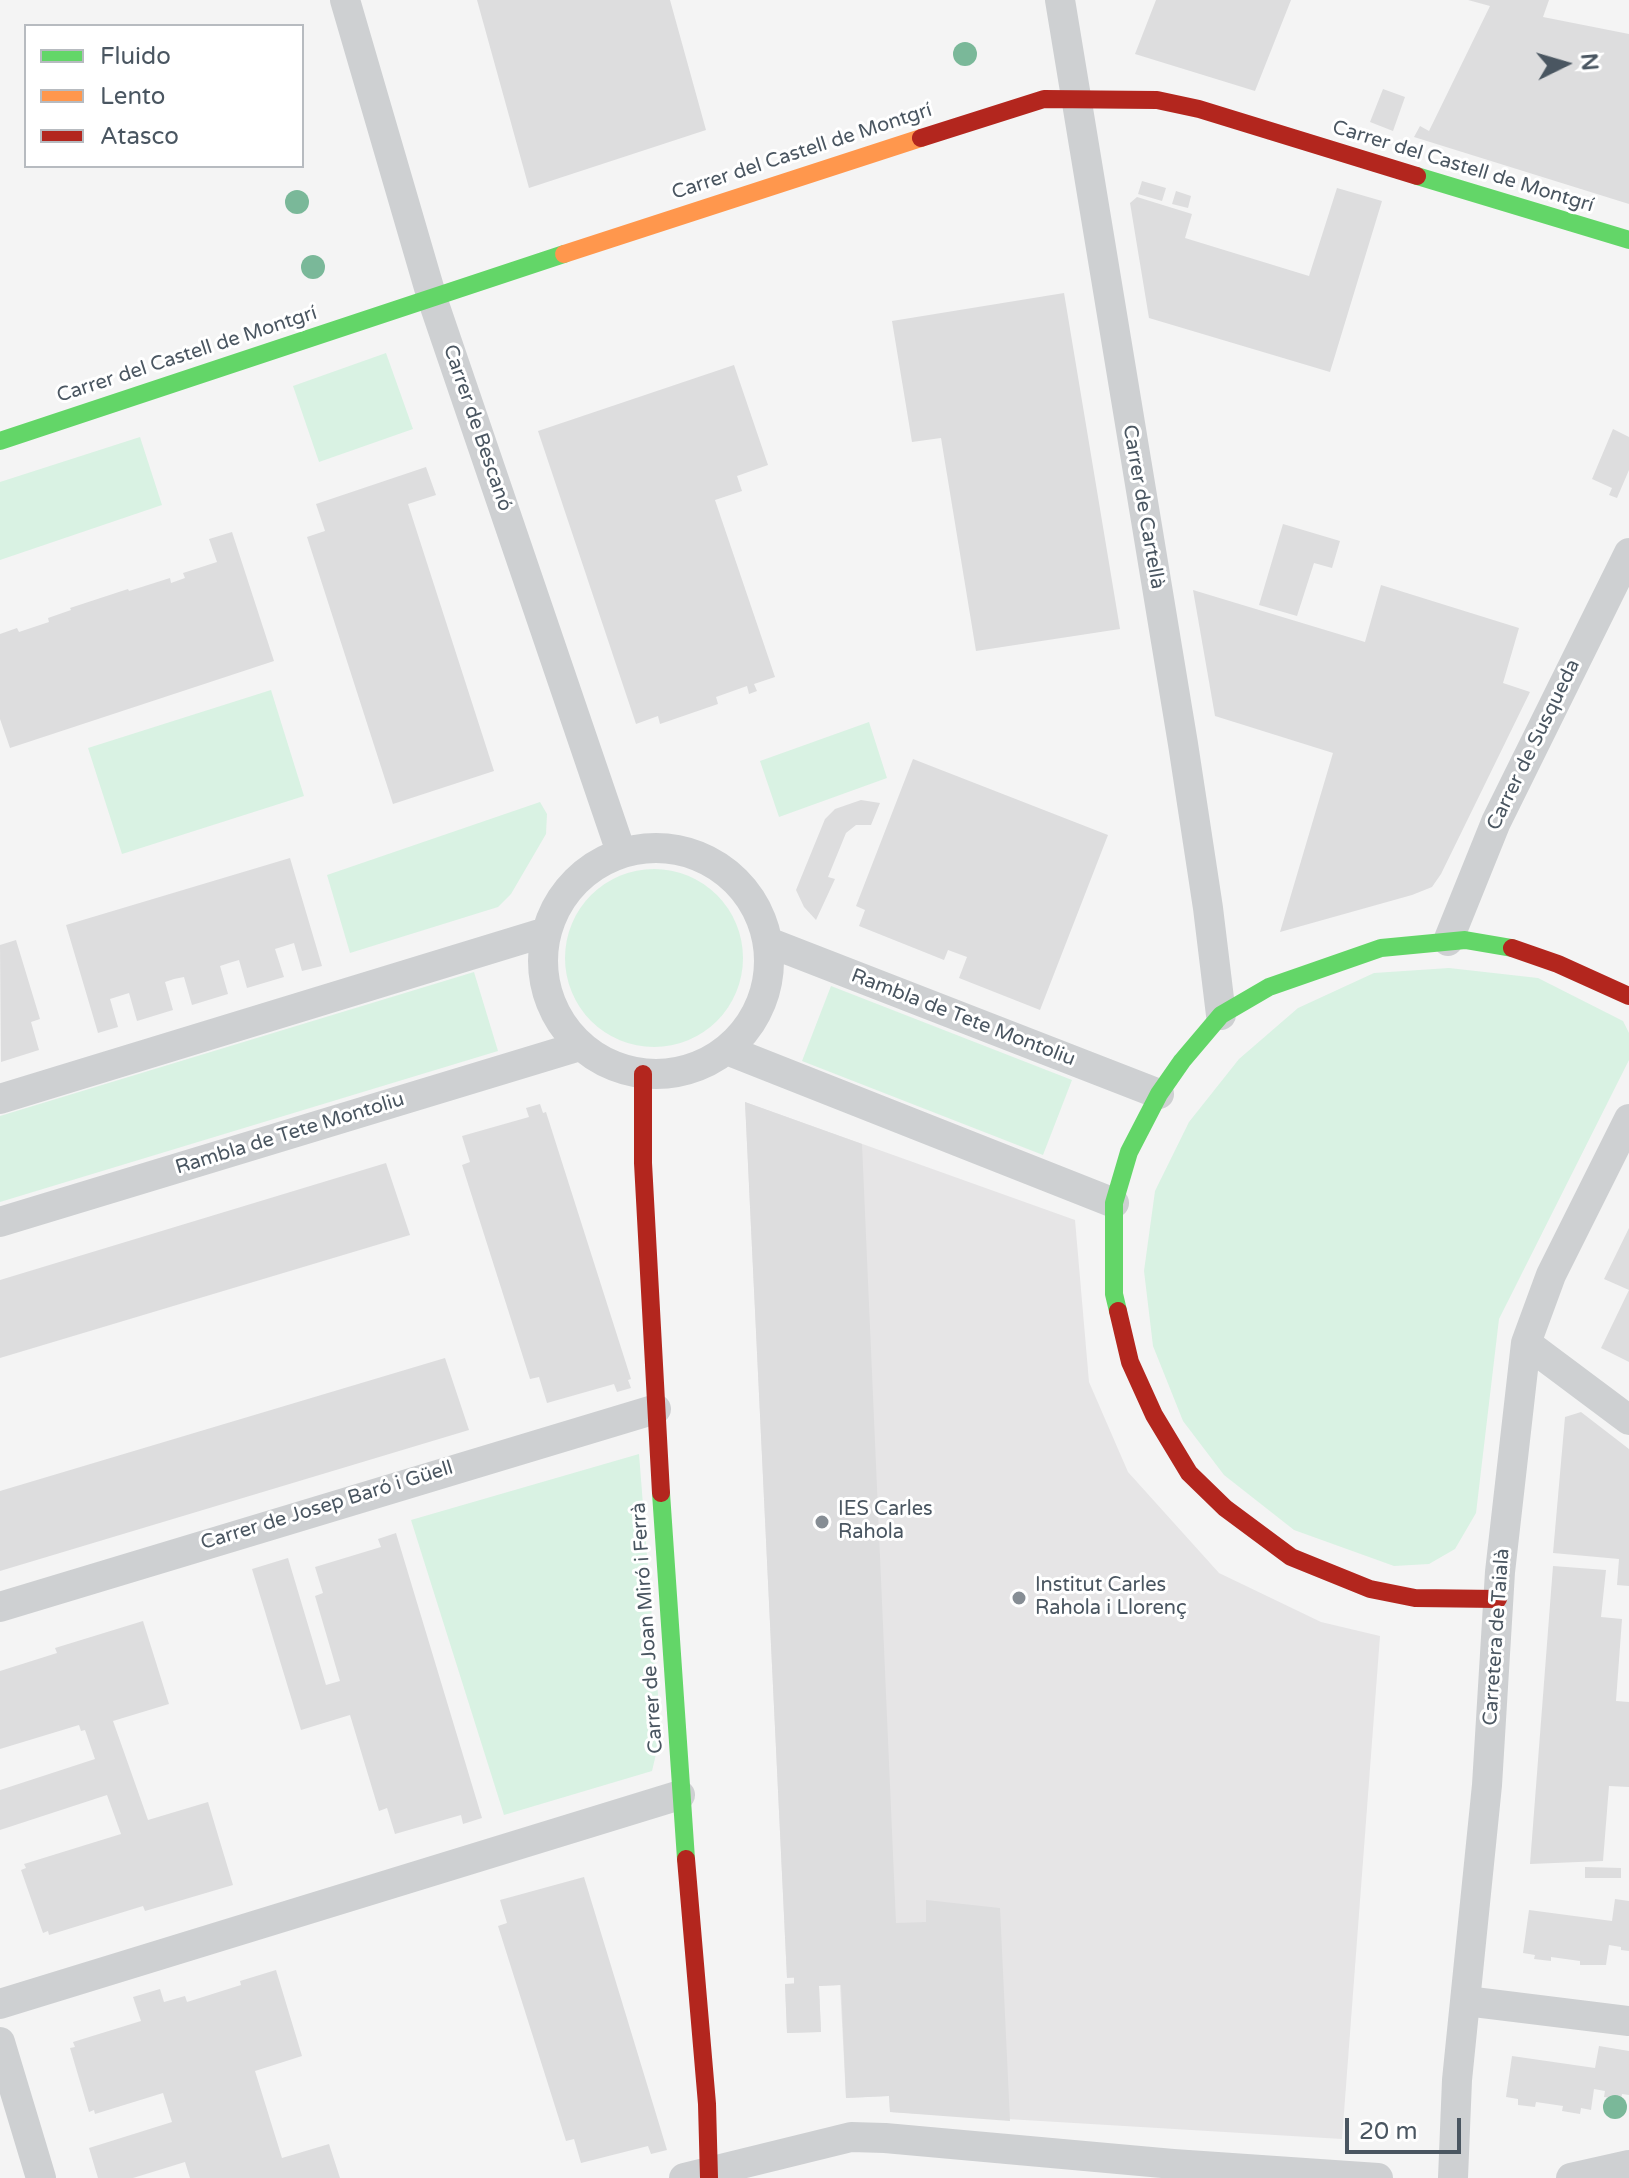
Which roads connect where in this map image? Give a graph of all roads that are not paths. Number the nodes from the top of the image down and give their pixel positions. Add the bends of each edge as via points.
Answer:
1 (345, 0) edge
2 (1060, 0) edge
3 (1076, 100) junction
4 (1629, 240) edge
5 (432, 298) junction
6 (0, 441) edge
7 (1629, 553) edge
8 (621, 852) junction
9 (546, 932) junction
10 (1448, 941) junction
11 (768, 942) junction
12 (1629, 996) edge
13 (1221, 1015) junction
14 (580, 1046) junction
15 (727, 1050) junction
16 (643, 1074) junction
17 (1159, 1094) junction
18 (0, 1099) edge
19 (1629, 1119) edge
20 (1114, 1203) junction
21 (0, 1222) edge
22 (1526, 1343) junction
23 (656, 1409) junction
24 (1629, 1420) edge
25 (1498, 1599) junction
26 (0, 1607) edge
27 (680, 1795) junction
28 (1466, 2001) junction
29 (0, 2004) edge
30 (1629, 2021) edge
31 (0, 2042) edge
32 (1629, 2165) edge
33 (701, 2176) edge
34 (41, 2178) edge
35 (1378, 2178) edge
36 (1453, 2178) edge
37 (1571, 2178) edge

1 - 5 street, Carrer de Bescanó
2 - 3 street, Carrer de Cartellà
3 - 4 street, Carrer del Castell de Montgrí via 1157,100 1199,109
3 - 5 street, Carrer del Castell de Montgrí via 1044,99 945,129
3 - 13 street, Carrer de Cartellà via 1183,744
5 - 6 street, Carrer del Castell de Montgrí
5 - 8 street, Carrer de Bescanó
7 - 10 street, Carrer de Susqueda via 1496,822
8 - 9 street via 587,870 564,893
8 - 11 street via 670,847 709,859 739,883 761,916
9 - 14 street via 543,971 556,1016
9 - 18 street
10 - 12 street via 1513,948
10 - 13 street via 1381,948 1269,987
11 - 15 street via 768,981 753,1020
11 - 17 street, Rambla de Tete Montoliu
13 - 17 street
14 - 16 street via 614,1067
14 - 21 street, Rambla de Tete Montoliu
15 - 16 street via 698,1067
15 - 20 street
16 - 23 street, Carrer de Joan Miró i Ferrà
17 - 20 street via 1129,1152
19 - 22 street, Carretera de Taialà via 1551,1275
20 - 25 street via 1114,1294 1130,1362 1189,1473 1225,1508 1291,1557 1370,1589 1415,1598
22 - 24 street
22 - 25 street, Carretera de Taialà
23 - 26 street, Carrer de Josep Baró i Güell
23 - 27 street, Carrer de Joan Miró i Ferrà
25 - 28 street, Carretera de Taialà
27 - 29 street
27 - 33 street, Carrer de Joan Miró i Ferrà via 707,2104
28 - 30 street
28 - 36 street, Carretera de Taialà
31 - 34 street
32 - 37 street
33 - 35 street via 851,2137

